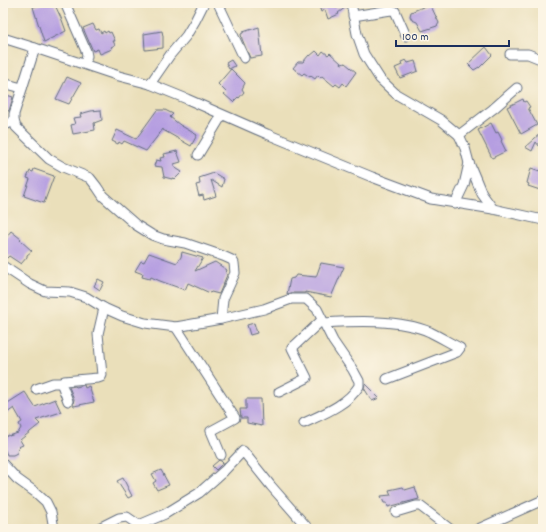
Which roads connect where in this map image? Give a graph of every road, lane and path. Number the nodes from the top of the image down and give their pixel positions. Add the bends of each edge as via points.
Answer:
1 (65, 3) edge
2 (204, 3) edge
3 (218, 3) edge
4 (351, 3) edge
5 (353, 16) junction
6 (406, 36) dead end
7 (3, 38) edge
8 (34, 48) junction
9 (510, 54) dead end
10 (244, 58) dead end
11 (543, 60) edge
12 (85, 64) junction
13 (3, 83) edge
14 (150, 84) junction
15 (22, 88) junction
16 (517, 88) dead end
17 (222, 115) junction
18 (14, 121) junction
19 (3, 126) edge
20 (459, 135) junction
21 (198, 155) dead end
22 (469, 162) junction
23 (456, 204) junction
24 (493, 209) junction
25 (543, 220) edge
26 (3, 266) edge
27 (104, 308) junction
28 (221, 319) junction
29 (323, 322) junction
30 (176, 327) junction
31 (387, 379) dead end
32 (62, 383) junction
33 (36, 390) dead end
34 (279, 392) dead end
35 (68, 401) dead end
36 (304, 423) dead end
37 (221, 455) dead end
38 (3, 464) edge
39 (543, 500) edge
40 (396, 512) dead end
41 (306, 526) dead end
42 (142, 527) edge
43 (54, 529) edge
44 (97, 529) edge
45 (450, 529) edge
46 (478, 529) edge

1 - 12 street via 86,51
2 - 14 street via 186,36
3 - 10 street
4 - 5 street
5 - 6 street via 395,11
5 - 20 street via 364,54 380,79 396,94 441,120
7 - 8 street
8 - 12 street
8 - 15 street
9 - 11 street via 528,54
12 - 14 street
13 - 15 street
14 - 17 street
15 - 18 street
16 - 20 street
17 - 21 street
17 - 23 street via 380,180 431,199
18 - 19 street
18 - 28 street via 16,127 49,159 90,178 103,196 136,225 152,235 185,243 232,260 235,273 223,299
20 - 22 street
22 - 23 street
22 - 24 street via 482,194
23 - 24 street
24 - 25 street
26 - 27 street via 30,284 45,290 70,292 86,297
27 - 30 street via 145,323
27 - 32 street via 98,334 101,377
28 - 29 street via 264,309 291,299 306,299 317,309
28 - 30 street
29 - 31 street via 403,324 429,332 460,348 457,352
29 - 34 street via 292,348 307,378
29 - 36 street via 353,370 359,386 339,406
30 - 37 street via 235,418 211,431
32 - 33 street via 53,383
32 - 35 street
38 - 43 street via 46,502
39 - 46 street
40 - 45 street via 420,506
41 - 42 street via 243,451 199,493
42 - 44 street via 127,517 119,518

